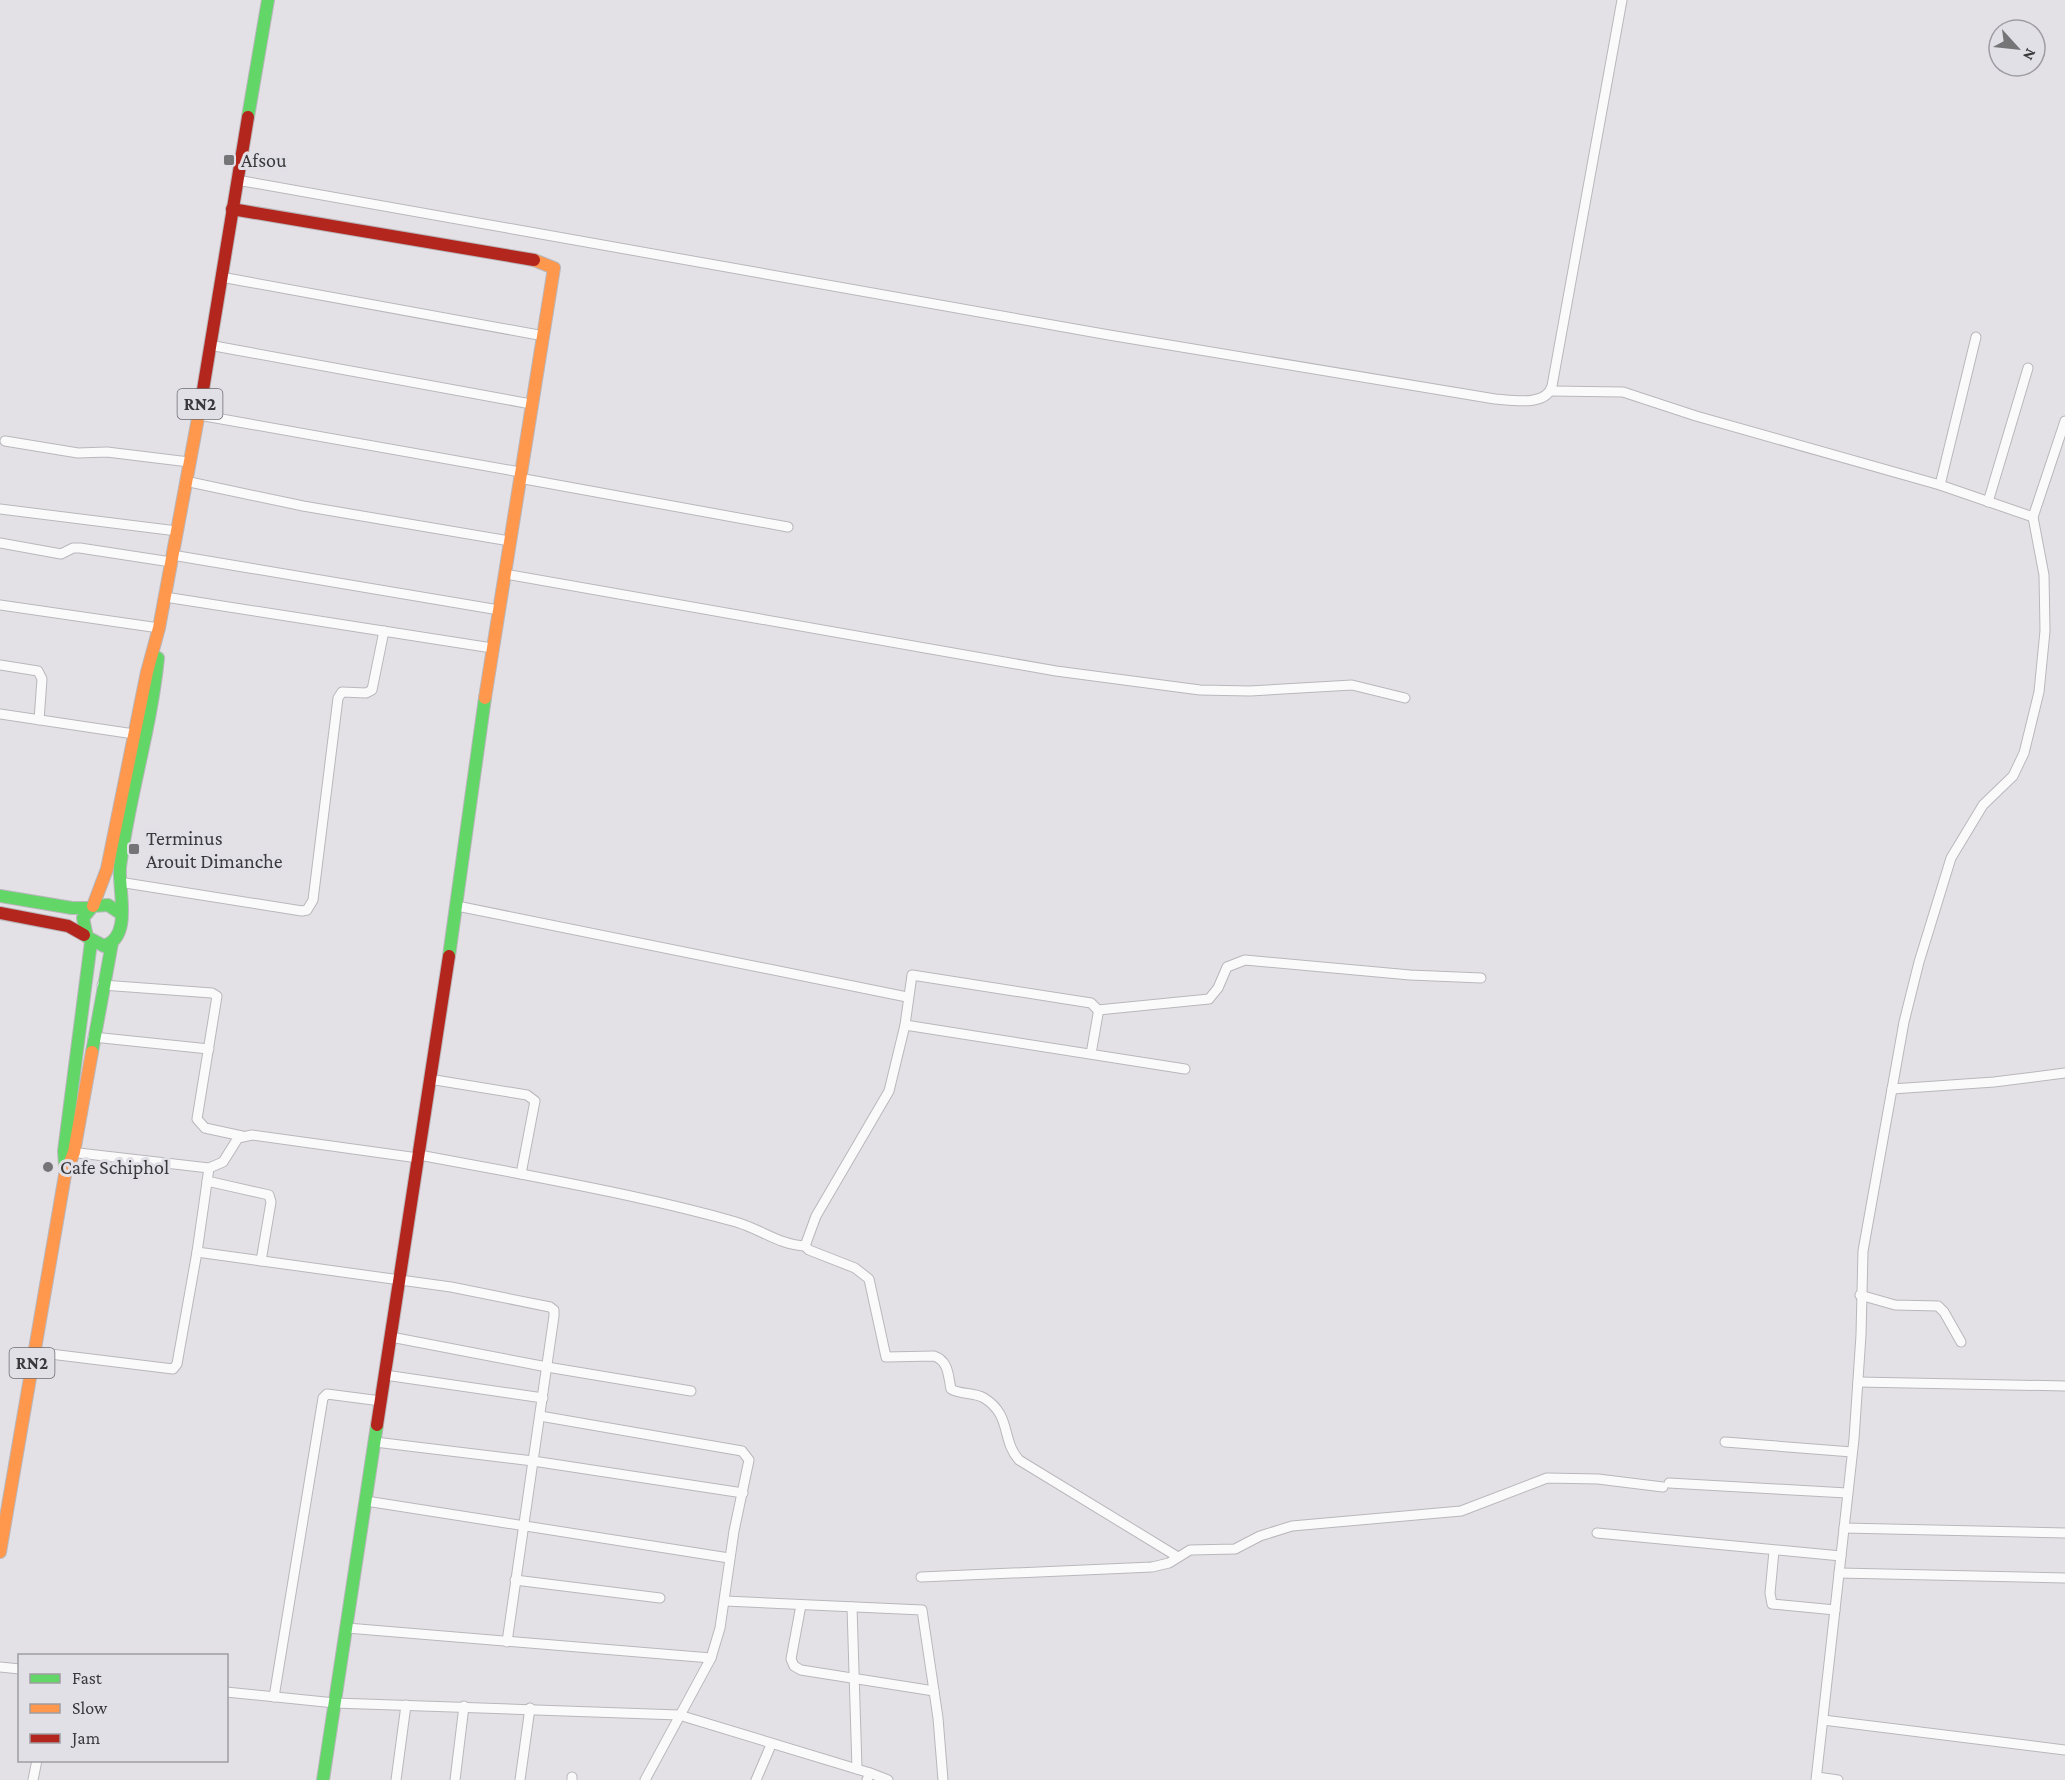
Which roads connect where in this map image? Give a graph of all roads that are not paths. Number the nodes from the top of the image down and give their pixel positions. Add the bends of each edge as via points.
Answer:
1 (268, 0) edge
2 (1622, 0) edge
3 (237, 180) junction
4 (232, 209) junction
5 (221, 277) junction
6 (544, 336) junction
7 (1976, 337) dead end
8 (209, 345) junction
9 (2028, 368) dead end
10 (1551, 391) junction
11 (531, 404) junction
12 (199, 415) junction
13 (2065, 422) edge
14 (5, 441) dead end
15 (189, 462) junction
16 (520, 475) junction
17 (185, 481) junction
18 (1940, 485) junction
19 (1988, 502) junction
20 (0, 509) edge
21 (2033, 517) junction
22 (789, 526) dead end
23 (177, 531) junction
24 (510, 541) junction
25 (0, 543) edge
26 (172, 559) junction
27 (505, 574) junction
28 (165, 597) junction
29 (0, 605) edge
30 (499, 610) junction
31 (159, 628) junction
32 (384, 631) junction
33 (492, 648) junction
34 (0, 665) edge
35 (1405, 698) dead end
36 (0, 714) edge
37 (39, 720) junction
38 (134, 734) junction
39 (119, 882) junction
40 (0, 896) edge
41 (456, 906) junction
42 (91, 907) junction
43 (0, 913) edge
44 (120, 913) junction
45 (88, 939) junction
46 (112, 943) junction
47 (1481, 978) dead end
48 (102, 985) junction
49 (907, 998) junction
50 (1098, 1010) junction
51 (905, 1025) junction
52 (93, 1037) junction
53 (208, 1049) junction
54 (1090, 1054) junction
55 (1185, 1069) dead end
56 (2065, 1073) edge
57 (429, 1079) junction
58 (1892, 1089) junction
59 (242, 1136) junction
60 (69, 1151) junction
61 (418, 1156) junction
62 (209, 1168) junction
63 (521, 1174) junction
64 (207, 1181) junction
65 (805, 1246) junction
66 (197, 1252) junction
67 (261, 1261) junction
68 (399, 1281) junction
69 (1860, 1295) junction
70 (391, 1337) junction
71 (1961, 1342) dead end
72 (34, 1352) junction
73 (547, 1367) junction
74 (385, 1375) junction
75 (1858, 1382) junction
76 (2065, 1386) edge
77 (691, 1391) dead end
78 (543, 1398) junction
79 (381, 1401) junction
80 (540, 1416) junction
81 (375, 1442) junction
82 (1725, 1442) dead end
83 (1852, 1452) junction
84 (533, 1461) junction
85 (744, 1493) junction
86 (1847, 1494) junction
87 (366, 1501) junction
88 (522, 1525) junction
89 (1844, 1528) junction
90 (1597, 1533) dead end
91 (2065, 1533) edge
92 (1774, 1551) junction
93 (0, 1552) edge
94 (1841, 1556) junction
95 (1178, 1557) junction
96 (729, 1558) junction
97 (1839, 1573) junction
98 (921, 1577) dead end
99 (2065, 1578) edge
100 (516, 1580) junction
101 (660, 1598) dead end
102 (725, 1600) junction
103 (801, 1605) junction
104 (852, 1607) junction
105 (1835, 1610) junction
106 (347, 1628) junction
107 (507, 1642) junction
108 (711, 1659) junction
109 (0, 1667) edge
110 (18, 1669) edge
111 (855, 1678) junction
112 (934, 1691) junction
113 (228, 1692) edge
114 (274, 1697) junction
115 (335, 1703) junction
116 (406, 1705) junction
117 (464, 1706) junction
118 (530, 1708) junction
119 (679, 1715) junction
120 (1823, 1720) junction
121 (771, 1745) junction
122 (2065, 1750) edge
123 (37, 1762) edge
124 (857, 1769) junction
125 (868, 1777) edge
126 (1816, 1778) edge
127 (33, 1780) edge
128 (323, 1780) edge
129 (396, 1780) edge
130 (454, 1780) edge
131 (520, 1780) edge
132 (645, 1780) edge
133 (756, 1780) edge
134 (888, 1780) edge
135 (943, 1780) edge
136 (1838, 1780) edge

1 - 3 main road, RN2
2 - 10 street
3 - 4 main road, RN2
3 - 10 street via 1452,393 1516,401 1533,400
4 - 5 main road, RN2
4 - 6 main road via 552,264
5 - 6 street
5 - 8 main road, RN2
6 - 11 main road
7 - 18 street
8 - 11 street
8 - 12 main road, RN2
9 - 19 street
10 - 18 street via 1623,392
11 - 16 main road
12 - 15 main road, RN2
12 - 16 street
13 - 21 street
14 - 15 street via 78,453 108,452
15 - 17 main road, RN2
16 - 22 street
16 - 24 main road
17 - 23 main road, RN2
17 - 24 street via 303,506
18 - 19 street
19 - 21 street
20 - 23 street
21 - 58 street via 2044,575 2045,622 2039,692 2027,742 2013,776 1983,805 1951,858 1918,962
23 - 26 main road, RN2
24 - 27 main road
25 - 26 street via 61,554 80,548
26 - 28 main road, RN2
26 - 30 street
27 - 30 main road
27 - 35 street via 1056,671 1200,690 1352,685
28 - 31 main road, RN2
28 - 32 street
29 - 31 street
30 - 33 main road
31 - 38 main road, RN2
31 - 39 main road, RN2 via 156,675
32 - 33 street
32 - 39 street via 372,690 345,692 338,698 313,900 307,910
33 - 41 main road
34 - 37 street via 38,671 42,679
36 - 37 street
37 - 38 street
38 - 42 main road, RN2 via 107,869
39 - 44 main road, RN2
40 - 42 main road via 72,908
41 - 49 street
41 - 57 main road
42 - 44 main road via 108,905
42 - 45 main road, RN2 via 83,918
43 - 45 main road via 68,926
44 - 46 main road, RN2 via 123,926
45 - 46 main road via 98,945
45 - 60 main road, RN2
46 - 48 main road, RN2
47 - 50 street via 1245,960 1227,967 1209,999
48 - 52 main road, RN2
48 - 53 street via 214,994 217,999
49 - 50 street via 912,975 1091,1004
49 - 51 street
50 - 54 street
51 - 54 street
51 - 65 street via 889,1091 816,1216
52 - 53 street
52 - 60 main road, RN2
53 - 59 street via 197,1119 205,1128
54 - 55 street
56 - 58 street
57 - 61 main road
57 - 63 street via 533,1098
58 - 69 street via 1863,1251
59 - 61 street via 252,1134
59 - 62 street via 223,1162
60 - 62 street
60 - 72 main road, RN2
61 - 63 street
61 - 68 main road
62 - 64 street
63 - 65 street via 646,1198 748,1226 787,1244
64 - 66 street
64 - 67 street via 269,1195
65 - 95 street via 859,1270 869,1279 886,1358 940,1358 948,1371 951,1389 984,1398 1004,1418 1019,1460
66 - 67 street
66 - 72 street via 177,1364 173,1368
67 - 68 street
68 - 70 main road
68 - 73 street via 491,1293 550,1307 554,1310
69 - 71 street via 1895,1305 1938,1306
69 - 75 street
70 - 73 street
70 - 74 main road
72 - 93 main road, RN2
73 - 77 street
73 - 78 street
74 - 78 street
74 - 79 main road
75 - 76 street
75 - 83 street
78 - 80 street
79 - 81 main road
79 - 114 street via 327,1394 323,1398
80 - 84 street
80 - 85 street via 742,1451 749,1460
81 - 84 street
81 - 87 main road
82 - 83 street
83 - 86 street
84 - 85 street
84 - 88 street
85 - 96 street
86 - 89 street
86 - 95 street via 1546,1478 1461,1511 1292,1526 1235,1549 1194,1550
87 - 88 street
87 - 106 main road
88 - 96 street
88 - 100 street
89 - 91 street
89 - 94 street
90 - 92 street
92 - 94 street
92 - 105 street via 1772,1604
94 - 97 street
95 - 98 street via 1152,1567
96 - 102 street
97 - 99 street
97 - 105 street
100 - 101 street
100 - 107 street
102 - 103 street
102 - 108 street
103 - 104 street
103 - 111 street via 791,1659 794,1666
104 - 111 street
104 - 112 street via 922,1610
105 - 120 street
106 - 107 street
106 - 115 main road
107 - 108 street
108 - 119 street
109 - 110 street
111 - 112 street
111 - 124 street
112 - 135 street
113 - 114 street
114 - 115 street
115 - 116 street
115 - 128 main road
116 - 117 street
116 - 129 street
117 - 118 street
117 - 130 street
118 - 119 street
118 - 131 street
119 - 121 street
119 - 132 street
120 - 122 street
120 - 126 street
121 - 124 street
121 - 133 street
123 - 127 street
124 - 125 street
125 - 134 street
126 - 136 street

